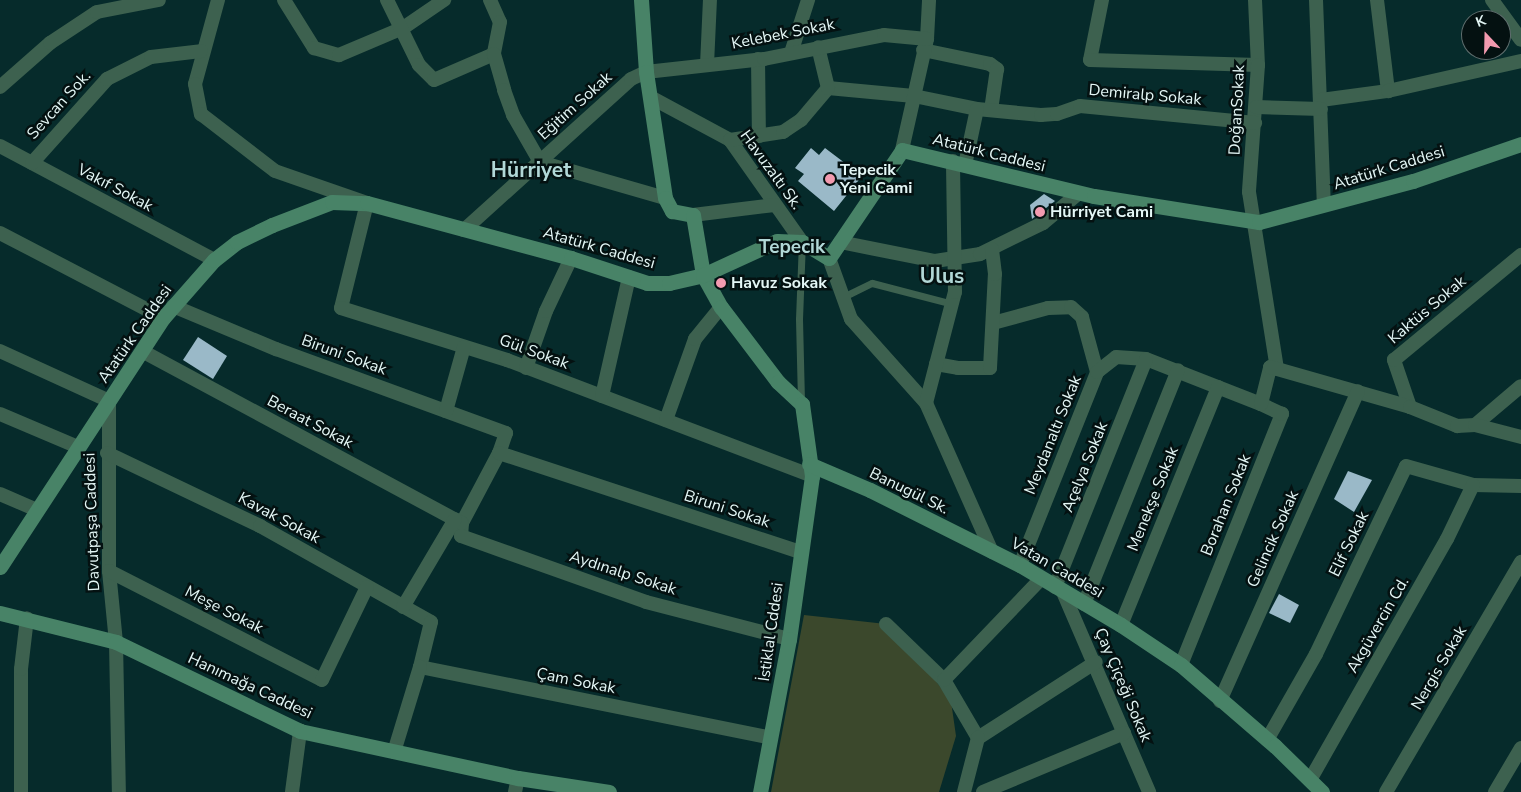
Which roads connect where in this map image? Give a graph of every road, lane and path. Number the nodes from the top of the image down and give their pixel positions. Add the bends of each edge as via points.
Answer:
1 (159, 0) edge
2 (218, 0) edge
3 (284, 0) edge
4 (387, 0) edge
5 (444, 0) edge
6 (490, 0) edge
7 (710, 0) edge
8 (808, 0) edge
9 (929, 0) edge
10 (1102, 0) edge
11 (1255, 0) edge
12 (1316, 0) edge
13 (1377, 0) edge
14 (1492, 0) edge
15 (639, 3) edge
16 (403, 28) junction
17 (1521, 40) edge
18 (925, 44) junction
19 (818, 47) junction
20 (201, 51) junction
21 (791, 53) junction
22 (494, 54) junction
23 (758, 59) junction
24 (1521, 61) edge
25 (707, 65) junction
26 (1258, 65) junction
27 (646, 72) junction
28 (5, 73) edge
29 (0, 87) edge
30 (828, 88) junction
31 (1388, 91) junction
32 (914, 96) junction
33 (652, 98) junction
34 (1321, 104) junction
35 (1256, 107) junction
36 (977, 109) junction
37 (991, 110) junction
38 (1255, 124) junction
39 (758, 136) junction
40 (730, 140) junction
41 (1521, 144) edge
42 (0, 146) edge
43 (902, 150) junction
44 (540, 162) junction
45 (32, 163) junction
46 (959, 163) junction
47 (1079, 193) junction
48 (665, 198) junction
49 (367, 203) junction
50 (774, 205) junction
51 (1324, 205) junction
52 (693, 215) junction
53 (1252, 222) junction
54 (464, 230) junction
55 (0, 233) edge
56 (802, 242) junction
57 (840, 242) junction
58 (992, 249) junction
59 (1521, 255) edge
60 (571, 258) junction
61 (829, 258) junction
62 (953, 259) junction
63 (214, 260) junction
64 (703, 275) junction
65 (629, 277) junction
66 (843, 297) junction
67 (953, 304) junction
68 (173, 306) junction
69 (721, 308) junction
70 (163, 318) junction
71 (992, 322) junction
72 (464, 347) junction
73 (0, 351) edge
74 (142, 351) junction
75 (1146, 359) junction
76 (936, 364) junction
77 (526, 368) junction
78 (1273, 368) junction
79 (1178, 370) junction
80 (1097, 372) junction
81 (1521, 386) edge
82 (1218, 387) junction
83 (1358, 391) junction
84 (602, 396) junction
85 (109, 401) junction
86 (926, 403) junction
87 (802, 404) junction
88 (1261, 404) junction
89 (1410, 407) junction
90 (446, 411) junction
91 (0, 414) edge
92 (666, 420) junction
93 (1475, 425) junction
94 (1521, 437) edge
95 (78, 447) junction
96 (107, 453) junction
97 (499, 453) junction
98 (811, 470) junction
99 (1474, 486) junction
100 (1521, 486) edge
101 (0, 494) edge
102 (37, 510) junction
103 (458, 521) junction
104 (800, 552) junction
105 (992, 552) junction
106 (1521, 562) edge
107 (1020, 565) junction
108 (0, 567) edge
109 (109, 571) junction
110 (1041, 579) junction
111 (367, 587) junction
112 (1059, 589) junction
113 (1084, 604) junction
114 (403, 607) junction
115 (0, 613) edge
116 (27, 618) junction
117 (886, 624) dead end
118 (1121, 625) junction
119 (789, 639) junction
120 (116, 642) junction
121 (1096, 662) junction
122 (1181, 665) junction
123 (420, 667) junction
124 (944, 680) junction
125 (1220, 701) junction
126 (300, 731) junction
127 (1124, 733) junction
128 (771, 738) junction
129 (978, 738) junction
130 (1267, 740) junction
131 (1521, 748) edge
132 (394, 752) junction
133 (1516, 767) edge
134 (1310, 780) junction
135 (517, 785) edge
136 (21, 792) edge
137 (119, 792) edge
138 (292, 792) edge
139 (609, 792) edge
140 (760, 792) edge
141 (964, 792) edge
142 (983, 792) edge
143 (1149, 792) edge
144 (1322, 792) edge
145 (1386, 792) edge
146 (1495, 792) edge

1 - 28 street via 97,12
2 - 20 street
3 - 16 street via 314,48 339,55
4 - 16 street
5 - 16 street
6 - 22 street via 500,22
7 - 25 street
8 - 21 street
9 - 18 street
10 - 26 street via 1090,60
11 - 26 street, DoğanSokak
12 - 34 street
13 - 31 street
14 - 17 street
15 - 27 main road
16 - 22 street via 419,65 434,80
18 - 19 street, Kelebek Sokak via 884,35
18 - 32 street
18 - 37 street, Kelebek Sokak via 997,69
19 - 21 street, Kelebek Sokak
19 - 30 street
20 - 45 street, Sevcan Sok. via 151,57 107,79
20 - 49 street via 195,84 201,114 275,171
21 - 23 street, Kelebek Sokak
22 - 44 street via 513,115
23 - 25 street, Kelebek Sokak
23 - 39 street
24 - 31 street
25 - 27 street, Kelebek Sokak
26 - 35 street, DoğanSokak
27 - 33 main road
27 - 44 street, Eğitim Sokak via 631,80
28 - 29 street
30 - 32 street, Demiralp Sokak
30 - 39 street via 800,120 783,132
31 - 34 street
32 - 36 street, Demiralp Sokak
32 - 43 street
33 - 40 street, Havuzaltı Sk.
33 - 48 main road
34 - 35 street
34 - 51 street
35 - 38 street, DoğanSokak
36 - 37 street, Demiralp Sokak
36 - 46 street
37 - 38 street, Demiralp Sokak via 1041,115 1057,114 1080,106
38 - 53 street, DoğanSokak via 1249,192
39 - 40 street
40 - 50 street, Havuzaltı Sk.
41 - 51 main road, Atatürk Caddesi via 1413,182
42 - 45 street, Vakıf Sokak
43 - 46 main road, Atatürk Caddesi
43 - 57 main road
44 - 48 street
44 - 54 street, Eğitim Sokak
45 - 63 street, Vakıf Sokak
46 - 47 main road, Atatürk Caddesi
46 - 62 street
47 - 53 main road, Atatürk Caddesi
47 - 58 street via 1049,220
48 - 52 main road via 672,211
49 - 54 main road, Atatürk Caddesi
49 - 63 main road, Atatürk Caddesi via 332,202 301,213 237,242
49 - 72 street, Gül Sokak via 341,308
50 - 52 street
50 - 56 street, Havuzaltı Sk.
51 - 53 main road, Atatürk Caddesi
52 - 64 main road
53 - 78 street, DoğanSokak
54 - 60 main road, Atatürk Caddesi
55 - 70 street
56 - 61 main road, Atatürk Caddesi
56 - 64 main road, Atatürk Caddesi via 777,241
56 - 87 lane via 799,319
57 - 61 main road
57 - 62 street via 934,261
58 - 62 street
58 - 71 street via 995,274
59 - 89 street, Kaktüs Sokak via 1394,360
60 - 65 main road, Atatürk Caddesi
60 - 77 street via 546,310
61 - 66 street, Vatan Caddesi
62 - 67 street
63 - 68 main road, Atatürk Caddesi
64 - 65 main road, Atatürk Caddesi via 668,283 647,283
64 - 69 main road
65 - 84 street
66 - 67 lane via 872,283
66 - 86 street, Vatan Caddesi via 851,319
67 - 76 street
68 - 70 main road, Atatürk Caddesi
68 - 90 street, Biruni Sokak via 276,349
69 - 87 main road via 778,382
69 - 92 street via 695,339
70 - 74 main road, Atatürk Caddesi
71 - 76 street via 990,368
71 - 80 street via 1048,308 1071,307 1082,317
72 - 77 street, Gül Sokak
72 - 90 street
73 - 85 street
74 - 85 main road, Atatürk Caddesi
74 - 103 street, Beraat Sokak
75 - 79 street, Meydanaltı Sokak
75 - 80 street, Meydanaltı Sokak via 1116,357
75 - 112 street, Açelya Sokak
76 - 86 street
77 - 84 street, Gül Sokak
78 - 83 street
78 - 88 street
79 - 82 street, Meydanaltı Sokak
79 - 113 street
80 - 107 street, Meydanaltı Sokak
81 - 93 street
82 - 88 street, Meydanaltı Sokak
82 - 118 street, Menekşe Sokak
83 - 89 street
83 - 125 street, Gelincik Sokak
84 - 92 street, Gül Sokak
85 - 95 main road, Atatürk Caddesi
85 - 96 street, Davutpaşa Caddesi
86 - 105 street, Vatan Caddesi
87 - 98 main road, İstiklal Cddesi
88 - 122 street, Borahan Sokak via 1282,414
89 - 93 street via 1457,426
90 - 97 street, Biruni Sokak via 506,433
91 - 95 street
92 - 98 street, Gül Sokak
93 - 94 street
95 - 102 main road, Atatürk Caddesi
96 - 109 street, Davutpaşa Caddesi
96 - 111 street, Kavak Sokak via 260,526
97 - 103 street
97 - 104 street, Biruni Sokak
98 - 104 main road, İstiklal Cddesi
98 - 105 main road, Banugül Sk. via 870,490
99 - 100 street, Elif Sokak
99 - 130 street, Elif Sokak via 1406,466 1316,654
99 - 134 street, Akgüvercin Cd.
101 - 102 street
102 - 108 main road, Atatürk Caddesi
103 - 114 street
103 - 119 street, Aydınalp Sokak via 461,536 637,598
104 - 119 main road, İstiklal Cddesi
105 - 107 main road, Vatan Caddesi
106 - 145 street, Nergis Sokak
107 - 110 main road, Vatan Caddesi
109 - 111 street, Meşe Sokak via 322,680
109 - 120 street, Davutpaşa Caddesi
110 - 112 main road, Vatan Caddesi
110 - 124 street
111 - 114 street, Kavak Sokak
112 - 113 main road, Vatan Caddesi
112 - 121 street, Çay Çiçeği Sokak
113 - 118 main road, Vatan Caddesi
114 - 123 street, Kavak Sokak via 431,622
115 - 116 main road, Hanımağa Caddesi
116 - 120 main road, Hanımağa Caddesi
116 - 136 street via 21,669
117 - 124 street
118 - 122 main road, Vatan Caddesi
119 - 128 main road, İstiklal Cddesi
120 - 126 main road, Hanımağa Caddesi
120 - 137 street, Davutpaşa Caddesi
121 - 127 street, Çay Çiçeği Sokak
121 - 129 street
122 - 125 main road, Vatan Caddesi
123 - 128 street, Çam Sokak
123 - 132 street
124 - 129 street
125 - 130 main road, Vatan Caddesi
126 - 132 main road, Hanımağa Caddesi
126 - 138 street
127 - 142 street
127 - 143 street, Çay Çiçeği Sokak
128 - 140 main road, İstiklal Cddesi
129 - 141 street
130 - 134 main road, Vatan Caddesi
131 - 133 street
132 - 135 main road, Hanımağa Caddesi
133 - 146 street
134 - 144 main road, Vatan Caddesi
135 - 139 main road, Hanımağa Caddesi

